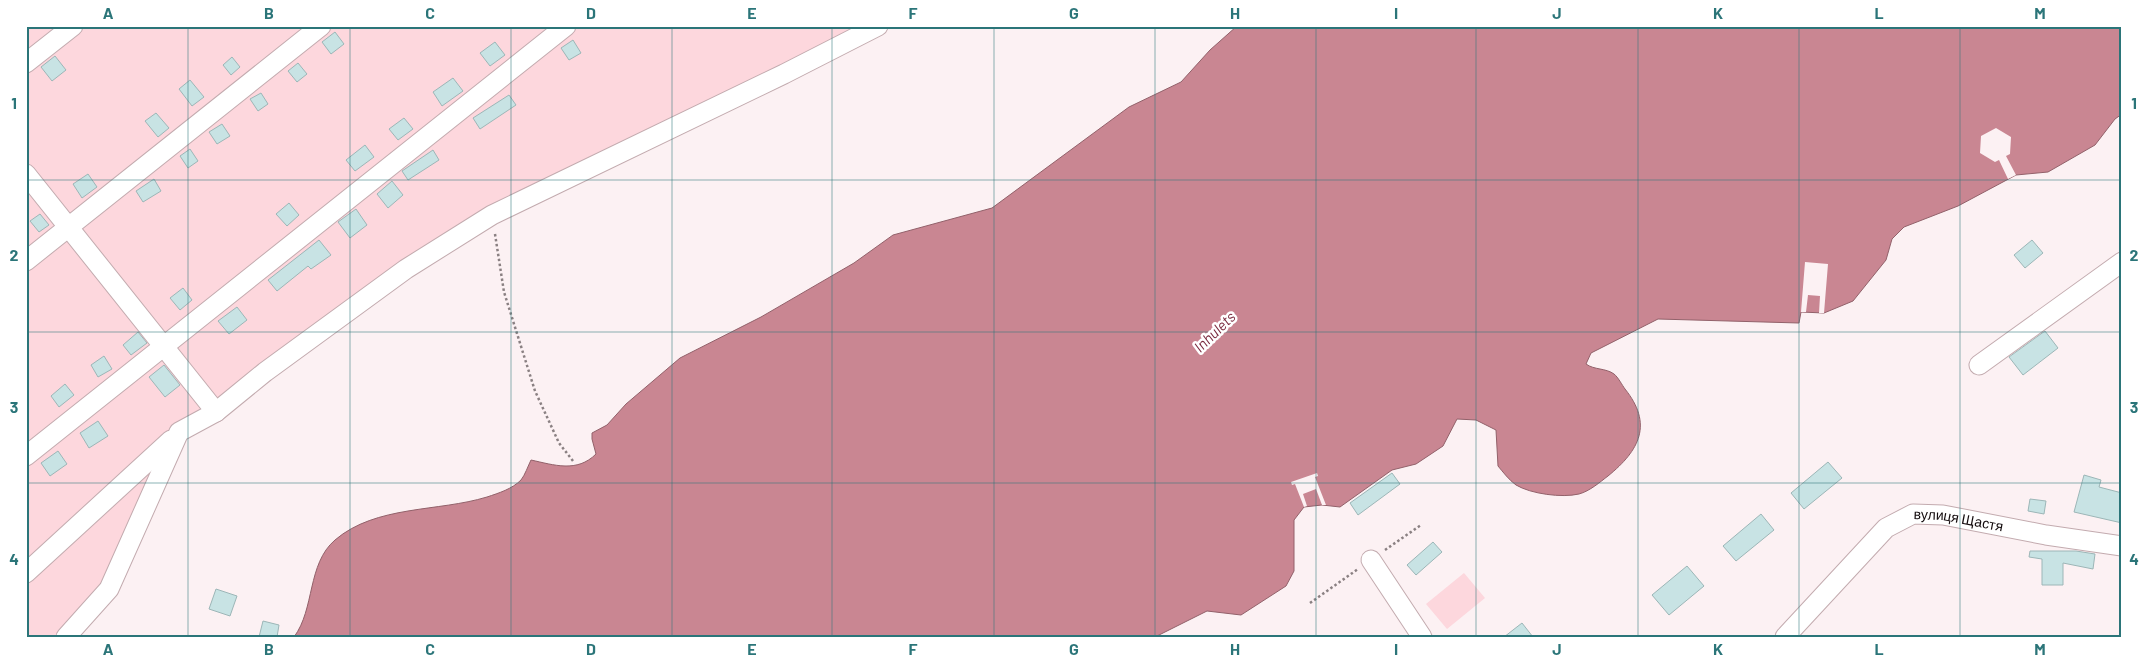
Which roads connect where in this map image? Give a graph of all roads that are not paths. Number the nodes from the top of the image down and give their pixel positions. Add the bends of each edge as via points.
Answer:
1 (73, 26) edge
2 (320, 26) edge
3 (566, 26) edge
4 (878, 26) edge
5 (26, 63) edge
6 (26, 174) edge
7 (68, 228) junction
8 (26, 261) edge
9 (2122, 262) edge
10 (163, 346) junction
11 (1978, 365) dead end
12 (216, 412) junction
13 (179, 432) junction
14 (26, 456) edge
15 (2122, 546) edge
16 (1371, 560) dead end
17 (26, 573) edge
18 (66, 637) edge
19 (1422, 637) edge
20 (1785, 637) edge

1 - 5 street
2 - 7 street
3 - 10 street
4 - 12 street via 492,215 406,269
6 - 7 street
7 - 8 street
7 - 10 street
9 - 11 street
10 - 12 street
10 - 14 street
12 - 13 street
13 - 17 street
13 - 18 street via 109,589
15 - 20 street, вулиця Щастя via 2046,535 1943,514 1913,514 1886,528
16 - 19 street

